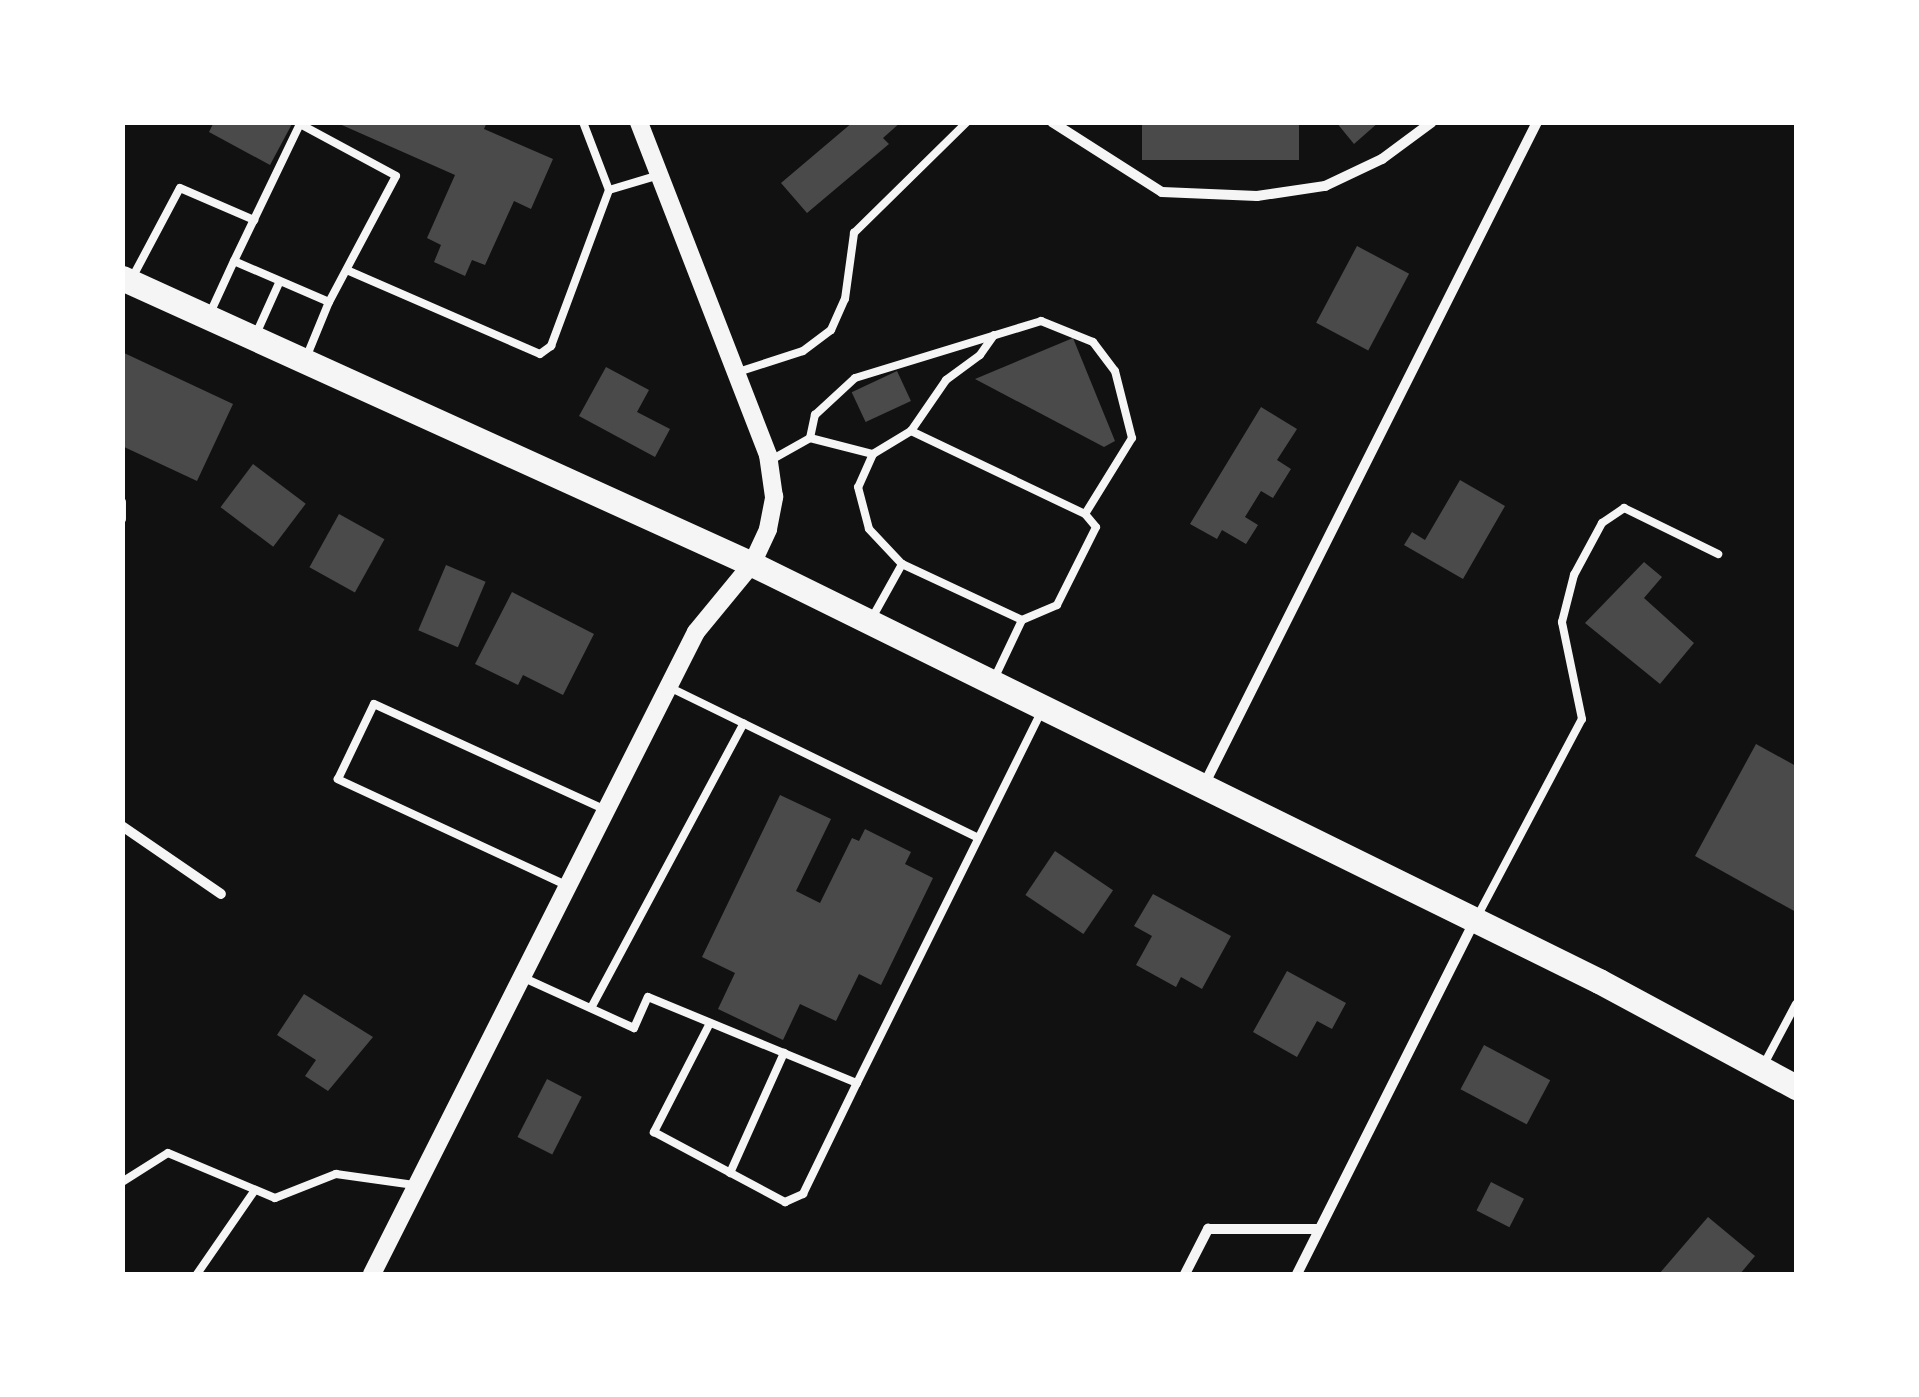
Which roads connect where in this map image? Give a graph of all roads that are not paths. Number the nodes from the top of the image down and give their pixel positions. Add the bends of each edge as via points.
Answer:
1 (584, 122) edge
2 (640, 122) edge
3 (967, 122) edge
4 (1052, 122) edge
5 (1432, 122) edge
6 (1537, 122) edge
7 (300, 123) edge
8 (659, 174) junction
9 (608, 190) junction
10 (254, 220) junction
11 (234, 261) junction
12 (349, 271) junction
13 (126, 280) edge
14 (279, 283) junction
15 (330, 302) junction
16 (209, 316) junction
17 (994, 335) junction
18 (255, 336) junction
19 (306, 358) junction
20 (735, 374) junction
21 (911, 431) junction
22 (810, 438) junction
23 (874, 454) junction
24 (769, 461) junction
25 (122, 502) edge
26 (1086, 514) junction
27 (122, 519) edge
28 (1718, 554) dead end
29 (752, 564) junction
30 (902, 564) junction
31 (1022, 620) junction
32 (870, 622) junction
33 (992, 682) junction
34 (669, 686) junction
35 (1044, 707) junction
36 (744, 724) junction
37 (1204, 786) junction
38 (606, 811) junction
39 (122, 826) edge
40 (978, 838) junction
41 (568, 886) junction
42 (221, 894) dead end
43 (1475, 921) junction
44 (522, 976) junction
45 (1796, 1004) edge
46 (590, 1008) junction
47 (710, 1023) junction
48 (784, 1053) junction
49 (1762, 1068) junction
50 (856, 1083) junction
51 (1796, 1087) edge
52 (730, 1173) junction
53 (122, 1182) edge
54 (418, 1186) junction
55 (256, 1190) junction
56 (1318, 1229) junction
57 (198, 1274) edge
58 (372, 1274) edge
59 (1185, 1274) edge
60 (1297, 1274) edge

1 - 9 lane
2 - 8 street
3 - 20 lane via 860,224 831,330 803,351
4 - 5 street via 1162,192 1257,196 1324,186 1382,159
6 - 37 street via 1426,332
7 - 10 lane
7 - 12 lane via 396,176
8 - 9 lane
8 - 20 street
9 - 12 lane via 551,346 540,354
10 - 11 lane
10 - 13 lane via 180,188
11 - 14 lane
11 - 16 lane
12 - 15 lane
13 - 16 main road
14 - 15 lane
14 - 18 lane
15 - 19 lane
16 - 18 main road
17 - 21 lane via 980,355 946,380
17 - 22 lane via 855,378 815,415
17 - 26 lane via 1041,321 1093,342 1115,371 1132,438
18 - 19 main road
19 - 29 main road
20 - 24 street
21 - 23 lane
21 - 26 lane
22 - 23 lane
22 - 24 lane
23 - 30 lane via 858,487 861,501 869,529
24 - 29 street via 770,518
25 - 27 lane
26 - 31 lane via 1096,527 1057,605
28 - 43 lane via 1624,508 1602,522 1574,576 1562,622 1582,719
29 - 32 main road
29 - 34 street via 696,632
30 - 31 lane
30 - 32 lane
31 - 33 lane
32 - 33 main road
33 - 35 main road
34 - 36 lane
34 - 38 street
35 - 37 main road
35 - 40 lane
36 - 40 lane
36 - 46 lane
37 - 43 main road
38 - 41 street
38 - 41 lane via 374,704 338,779
39 - 42 street
40 - 50 lane
41 - 44 street
43 - 49 main road
43 - 56 street
44 - 46 lane
44 - 54 street
45 - 49 lane
46 - 47 lane via 634,1028 648,997
47 - 48 lane
47 - 52 lane via 654,1132
48 - 50 lane
48 - 52 lane
49 - 51 main road
50 - 52 lane via 803,1194 785,1202
53 - 55 lane via 168,1153
54 - 55 lane via 336,1174 275,1198
54 - 58 street
55 - 57 lane
56 - 59 street via 1208,1229
56 - 60 street

